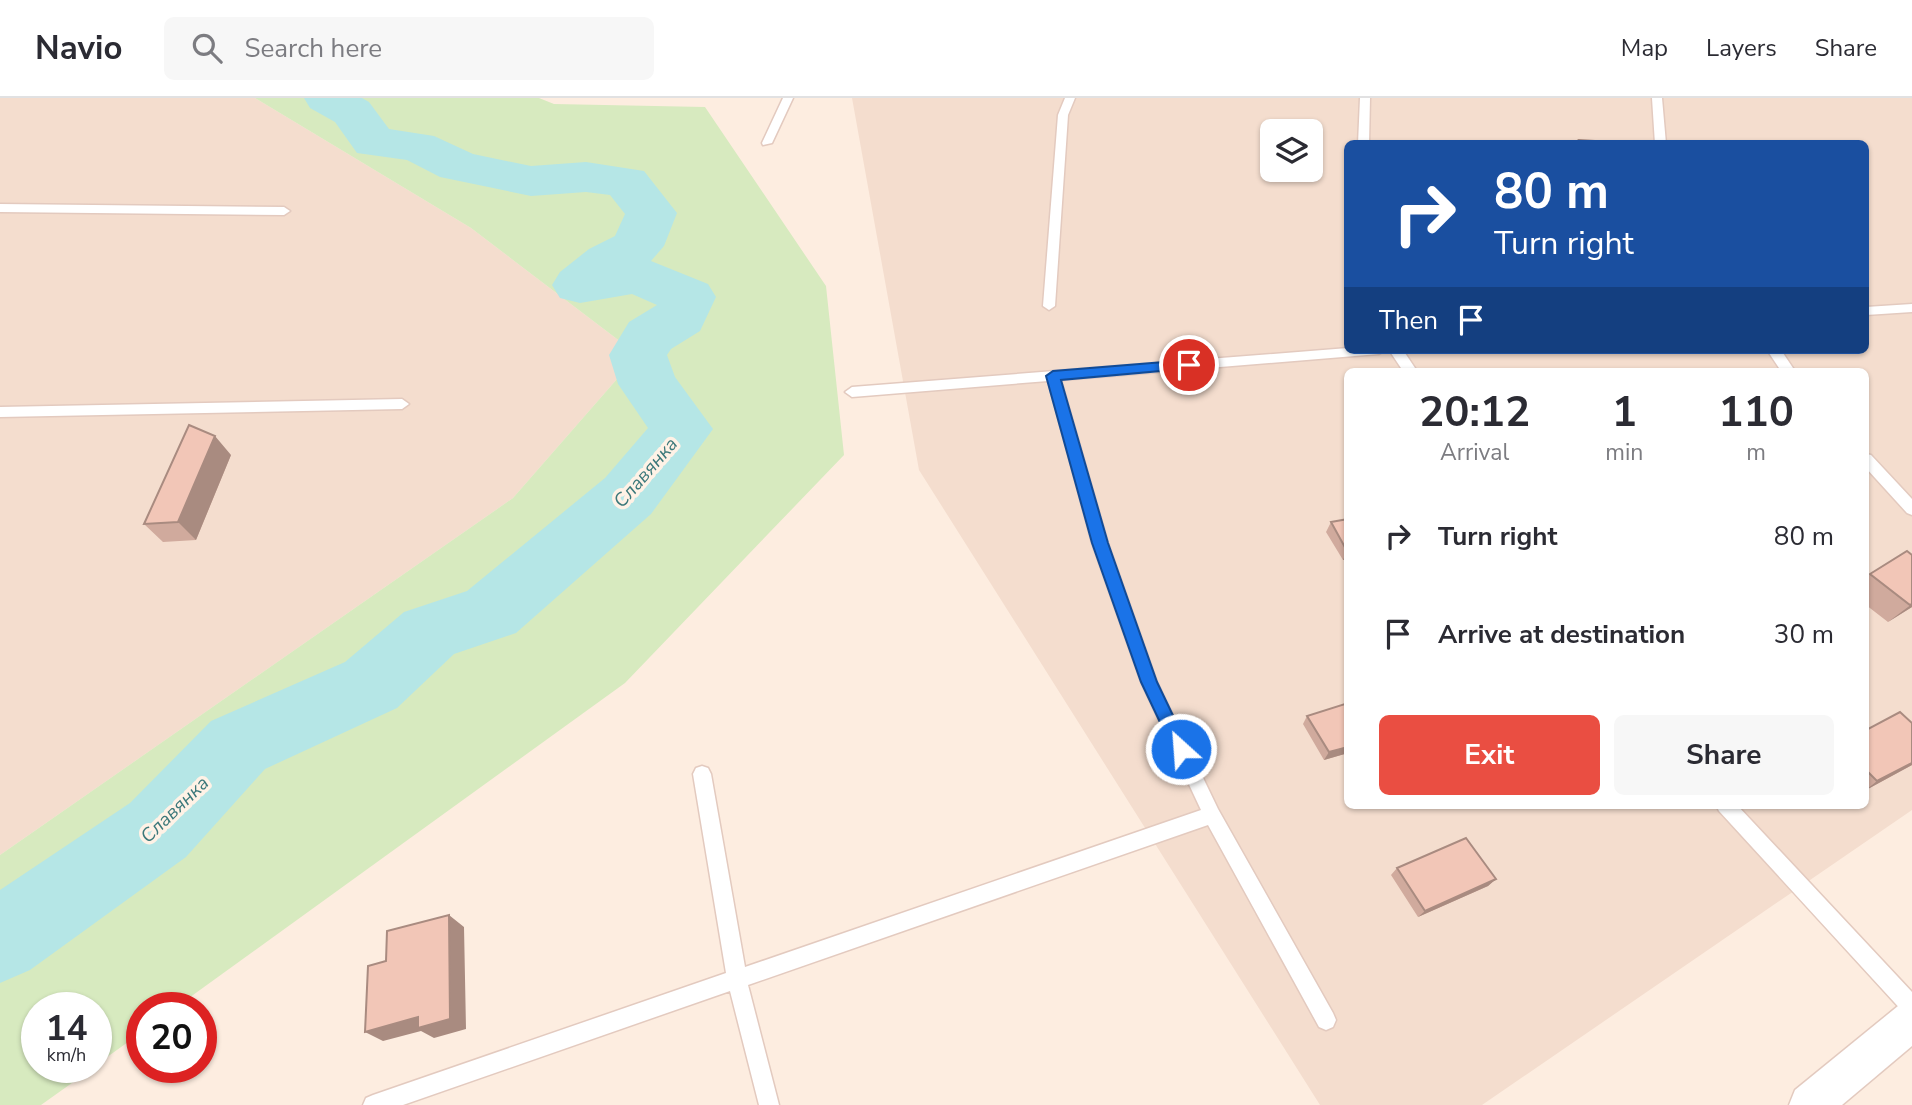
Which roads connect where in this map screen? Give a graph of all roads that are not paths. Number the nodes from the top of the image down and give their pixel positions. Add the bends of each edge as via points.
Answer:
1 (788, 98) edge
2 (1070, 98) edge
3 (1365, 98) edge
4 (1657, 98) edge
5 (1363, 140) edge
6 (1661, 140) edge
7 (767, 143) dead end
8 (0, 208) edge
9 (284, 211) dead end
10 (1049, 306) dead end
11 (1912, 307) edge
12 (1869, 311) edge
13 (1344, 353) edge
14 (1053, 376) junction
15 (852, 392) dead end
16 (402, 404) dead end
17 (0, 412) edge
18 (1869, 462) edge
19 (1912, 509) edge
20 (702, 774) dead end
21 (1729, 809) edge
22 (1212, 815) junction
23 (737, 979) junction
24 (1912, 1007) edge
25 (1326, 1020) dead end
26 (1912, 1020) edge
27 (373, 1105) edge
28 (769, 1105) edge
29 (1810, 1105) edge

1 - 7 lane
2 - 10 lane via 1063,115
3 - 5 lane
4 - 6 lane
8 - 9 lane
11 - 12 lane
13 - 14 lane
14 - 15 lane
14 - 22 lane via 1100,543 1149,682
16 - 17 lane
18 - 19 lane
20 - 23 lane
21 - 24 lane
22 - 23 lane
22 - 25 lane
23 - 27 lane
23 - 28 lane
26 - 29 street

